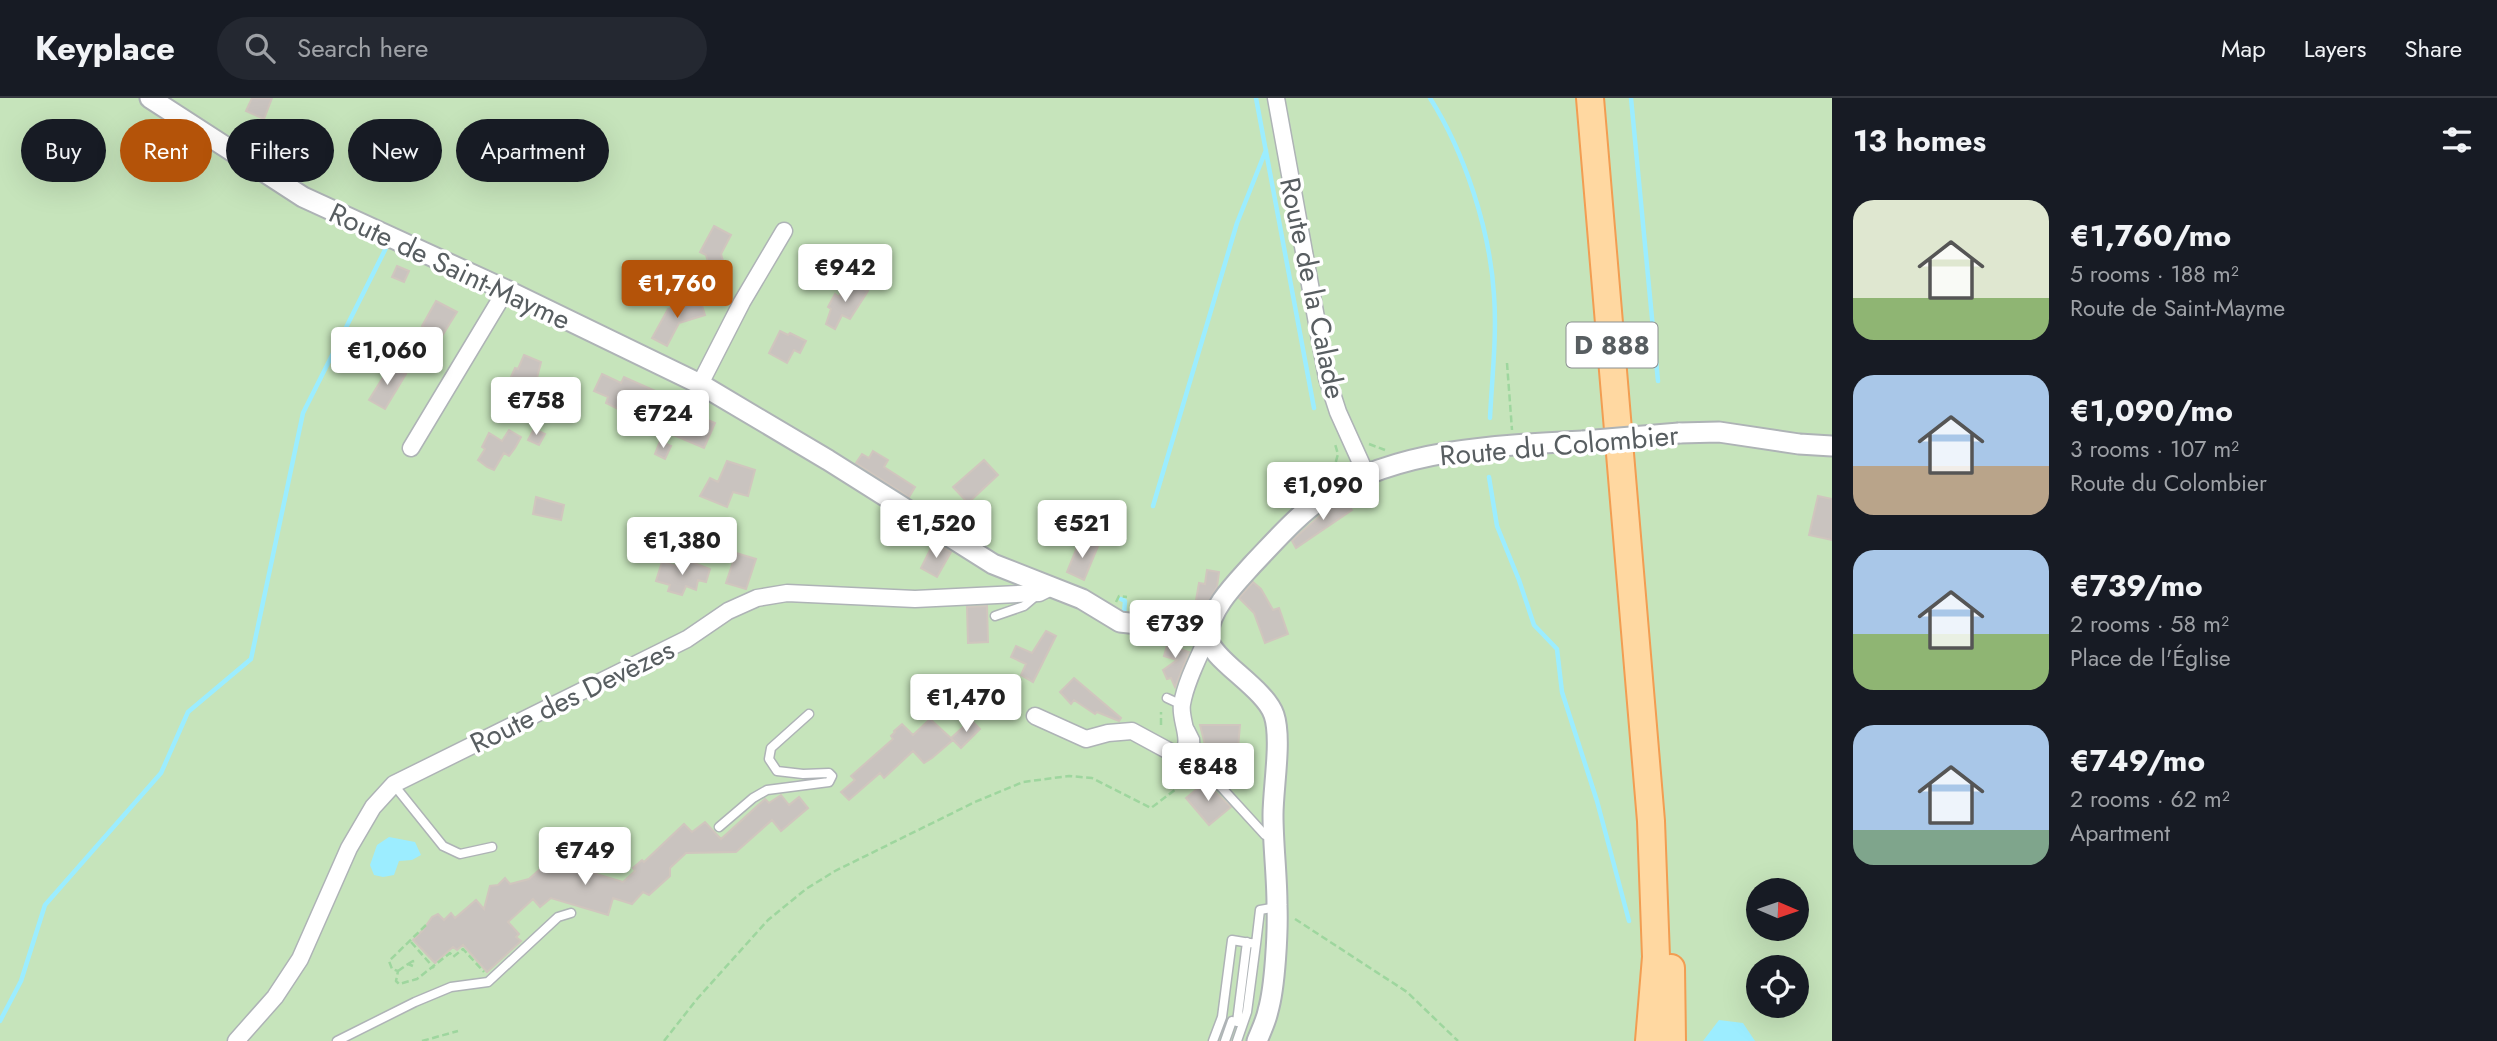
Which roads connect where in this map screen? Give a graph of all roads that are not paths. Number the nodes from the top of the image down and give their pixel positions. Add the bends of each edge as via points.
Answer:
1 (150, 98) edge
2 (1276, 98) edge
3 (1590, 98) edge
4 (784, 231) dead end
5 (506, 290) junction
6 (700, 384) junction
7 (1832, 446) edge
8 (411, 448) dead end
9 (1366, 474) junction
10 (1044, 590) junction
11 (1633, 591) junction
12 (995, 616) dead end
13 (1208, 636) junction
14 (809, 714) dead end
15 (1035, 716) dead end
16 (1185, 722) junction
17 (394, 785) junction
18 (719, 827) dead end
19 (1273, 838) junction
20 (492, 847) dead end
21 (1278, 907) junction
22 (571, 913) dead end
23 (1251, 943) junction
24 (1671, 982) junction
25 (1222, 1017) junction
26 (1237, 1023) junction
27 (236, 1041) edge
28 (337, 1041) edge
29 (1213, 1041) edge
30 (1225, 1041) edge
31 (1237, 1041) edge
32 (1257, 1041) edge
33 (1649, 1041) edge
34 (1660, 1041) edge
35 (1672, 1041) edge

1 - 5 street, Route de Saint-Mayme via 303,197
2 - 9 street, Route de la Calade via 1327,378
3 - 11 main road, D 888
4 - 6 street
5 - 6 street, Route de Saint-Mayme
5 - 8 street
6 - 10 street, Route de Saint-Mayme via 993,564
7 - 9 street, Route du Colombier, bridge via 1719,432 1679,433 1513,444 1433,456
9 - 13 street, Route du Colombier via 1325,496 1286,529 1223,599
10 - 12 lane via 1024,606
10 - 13 street, Route de Saint-Mayme via 1082,599 1120,622
10 - 17 street, Route des Devèzes via 915,600 787,593 757,598 687,639
11 - 24 main road, D 888 via 1653,681 1664,789 1674,912
11 - 33 main road, D 888 via 1656,923
13 - 16 street via 1175,702
13 - 19 street via 1212,648 1258,689 1274,715
14 - 18 lane via 771,748 769,759 776,771 829,772 829,782 767,790
15 - 16 street via 1086,739 1132,731 1180,757 1186,747
16 - 19 lane via 1195,739 1199,768
17 - 20 lane via 443,846 460,854
17 - 27 street, Route des Devèzes via 373,807 349,848 300,959 275,997
19 - 21 street
21 - 23 lane via 1260,910
21 - 32 street via 1269,1010
22 - 28 lane via 558,917 488,982 451,987
23 - 25 lane via 1232,940
23 - 26 lane
24 - 34 main road, D 888
24 - 35 main road
25 - 26 lane
25 - 29 lane
26 - 30 lane
26 - 31 lane

